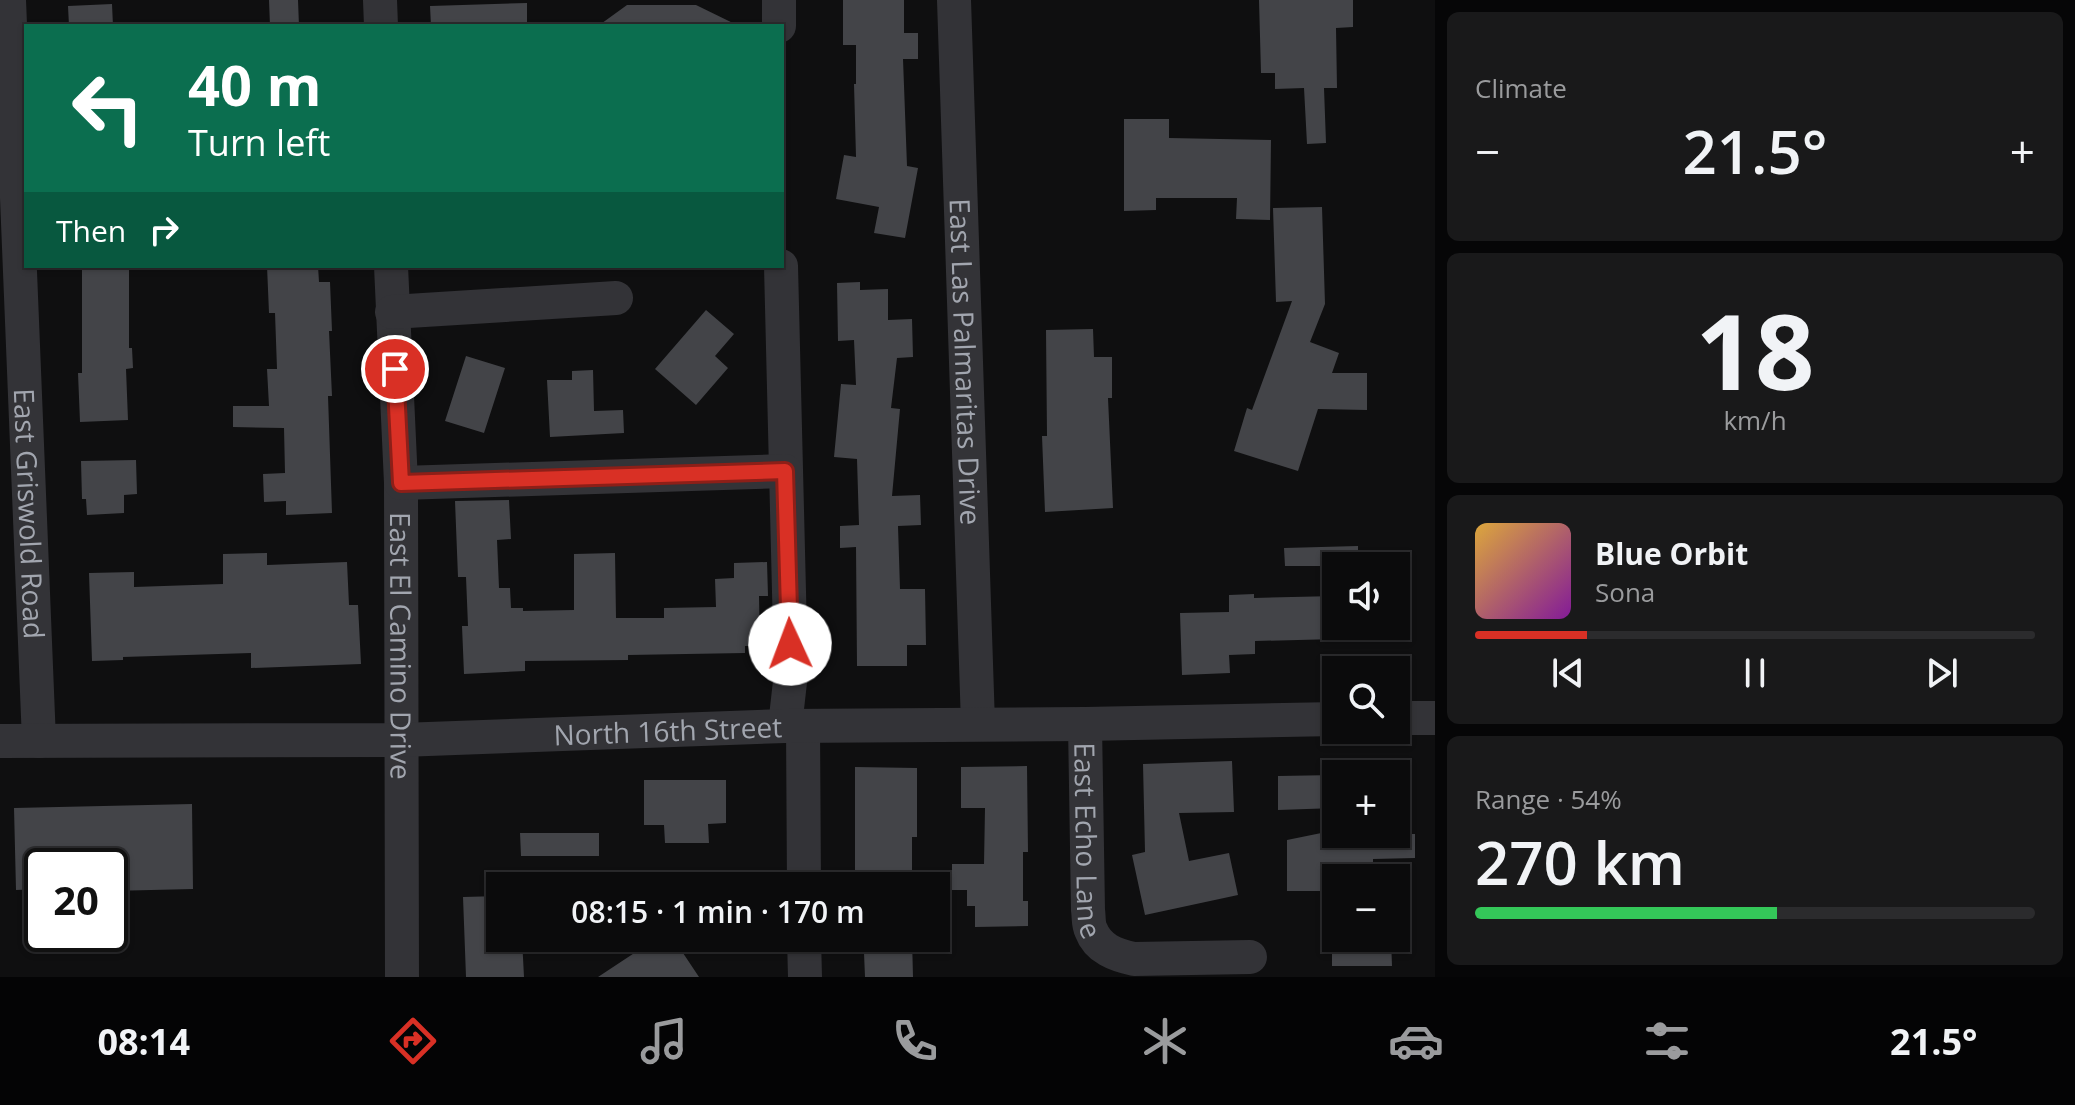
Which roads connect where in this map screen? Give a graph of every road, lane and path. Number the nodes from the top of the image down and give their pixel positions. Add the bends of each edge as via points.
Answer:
1 (9, 0) edge
2 (380, 0) edge
3 (779, 0) edge
4 (954, 0) edge
5 (381, 24) edge
6 (779, 24) edge
7 (8, 171) edge
8 (391, 268) edge
9 (781, 268) edge
10 (616, 298) dead end
11 (392, 312) junction
12 (785, 471) junction
13 (401, 483) junction
14 (1410, 718) edge
15 (1435, 718) edge
16 (1322, 719) edge
17 (978, 724) junction
18 (1085, 724) junction
19 (794, 726) junction
20 (401, 740) junction
21 (0, 741) edge
22 (39, 741) junction
23 (803, 872) edge
24 (804, 952) edge
25 (1250, 957) dead end
26 (402, 977) edge
27 (805, 977) edge

1 - 7 street, East Griswold Road
2 - 5 street
3 - 6 street
4 - 17 street, East Las Palmaritas Drive
7 - 22 street, East Griswold Road
8 - 11 street, East El Camino Drive
9 - 12 street
10 - 11 street
11 - 13 street, East El Camino Drive
12 - 13 street
12 - 19 street
13 - 20 street, East El Camino Drive
14 - 15 street
16 - 18 street, North 16th Street
17 - 18 street, North 16th Street
17 - 19 street, North 16th Street
18 - 25 street, East Echo Lane via 1088,910 1091,930 1101,945 1134,959
19 - 20 street, North 16th Street
19 - 23 street
20 - 22 street, North 16th Street
20 - 26 street, East El Camino Drive
21 - 22 street, North 16th Street
24 - 27 street

